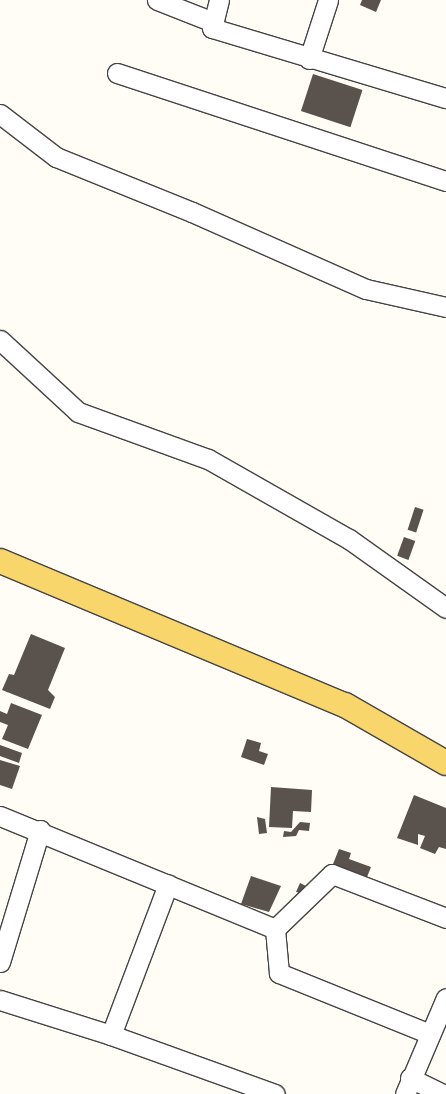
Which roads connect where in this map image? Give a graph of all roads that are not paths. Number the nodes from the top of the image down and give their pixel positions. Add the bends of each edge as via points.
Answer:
1 (157, 0) edge
2 (219, 0) edge
3 (328, 0) edge
4 (214, 22) junction
5 (309, 59) junction
6 (117, 73) dead end
7 (446, 98) edge
8 (0, 114) edge
9 (446, 181) edge
10 (446, 307) edge
11 (0, 340) edge
12 (0, 561) edge
13 (446, 608) edge
14 (446, 763) edge
15 (0, 816) edge
16 (40, 830) junction
17 (168, 884) junction
18 (446, 918) edge
19 (275, 928) junction
20 (0, 962) edge
21 (446, 998) edge
22 (0, 1000) edge
23 (430, 1034) junction
24 (111, 1035) junction
25 (407, 1086) edge
26 (275, 1094) edge
27 (443, 1094) edge

1 - 4 street
2 - 4 street
3 - 5 street
4 - 5 street via 212,28
5 - 7 street
6 - 9 street
8 - 10 street via 56,157 192,212 366,289
11 - 13 street via 78,412 208,459 349,539
12 - 14 main road via 345,705
15 - 16 street
16 - 17 street
16 - 20 street
17 - 19 street
17 - 24 street
18 - 19 street via 332,874
19 - 23 street via 279,973
21 - 23 street
22 - 24 street
23 - 25 street
24 - 26 street
25 - 27 street

